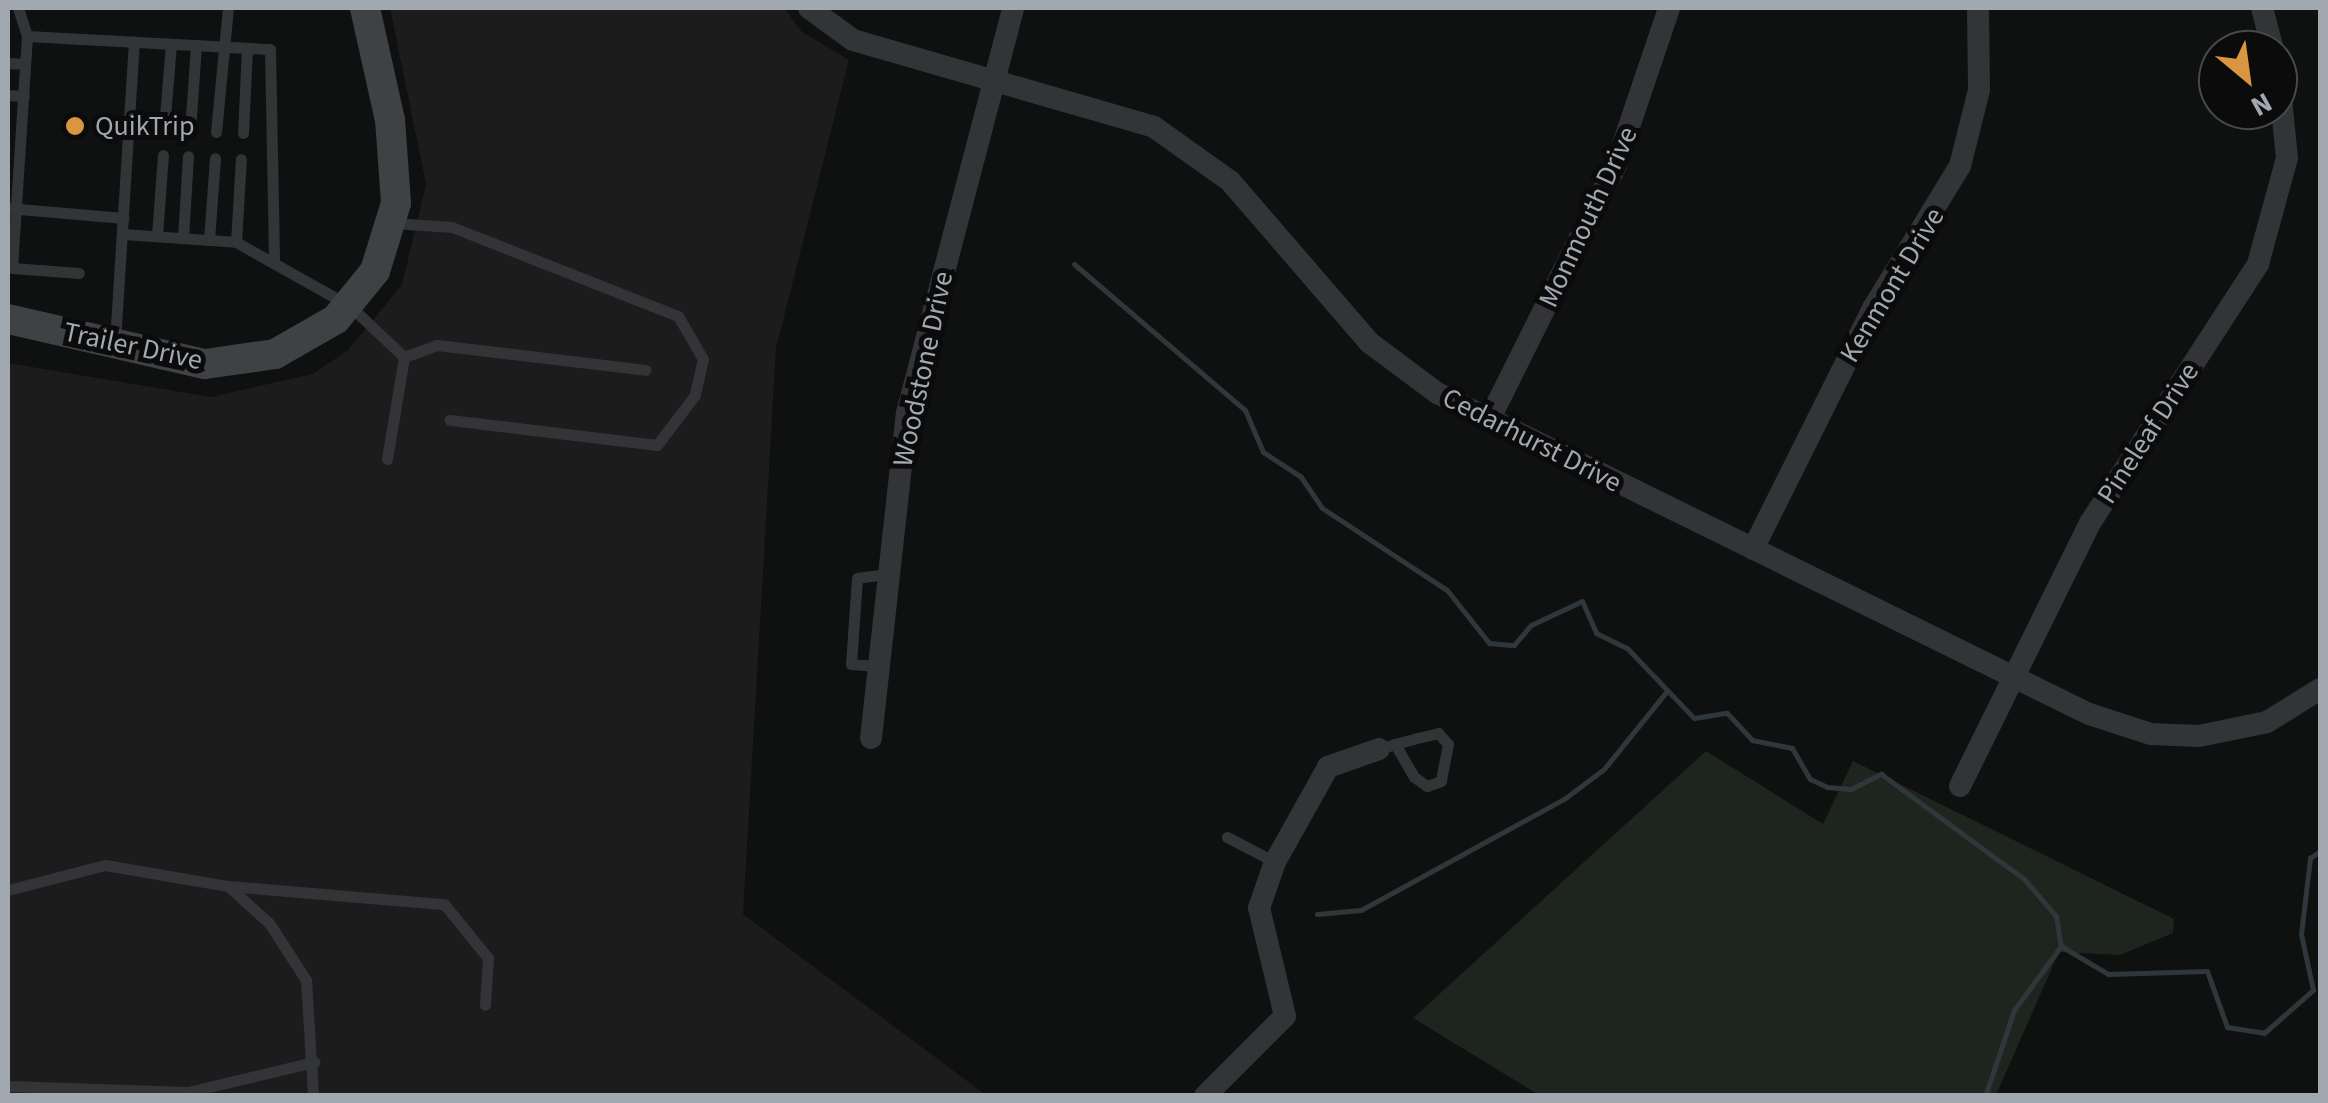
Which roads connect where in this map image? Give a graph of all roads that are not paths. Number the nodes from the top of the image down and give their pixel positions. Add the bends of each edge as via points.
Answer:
1 (228, 8) edge
2 (365, 8) edge
3 (809, 8) edge
4 (1014, 8) edge
5 (1669, 8) edge
6 (1978, 8) edge
7 (15, 12) edge
8 (27, 36) junction
9 (134, 42) junction
10 (170, 44) junction
11 (196, 45) junction
12 (222, 47) junction
13 (247, 48) junction
14 (8, 63) edge
15 (26, 64) junction
16 (994, 78) junction
17 (8, 95) edge
18 (24, 96) junction
19 (164, 130) dead end
20 (2284, 130) edge
21 (190, 131) dead end
22 (216, 132) dead end
23 (14, 133) edge
24 (242, 134) dead end
25 (162, 155) dead end
26 (188, 156) dead end
27 (214, 158) dead end
28 (241, 159) dead end
29 (13, 167) edge
30 (12, 209) edge
31 (124, 218) junction
32 (393, 223) junction
33 (122, 234) junction
34 (157, 236) junction
35 (183, 238) junction
36 (208, 240) junction
37 (236, 242) junction
38 (274, 258) junction
39 (10, 268) edge
40 (79, 273) dead end
41 (350, 306) junction
42 (8, 319) edge
43 (115, 345) junction
44 (404, 357) junction
45 (646, 370) dead end
46 (449, 420) dead end
47 (1490, 420) junction
48 (386, 459) dead end
49 (1752, 549) junction
50 (2014, 678) junction
51 (2320, 689) edge
52 (872, 738) dead end
53 (1387, 747) junction
54 (1960, 786) dead end
55 (1228, 837) dead end
56 (1275, 862) junction
57 (228, 886) junction
58 (8, 890) edge
59 (485, 1005) dead end
60 (314, 1062) junction
61 (8, 1086) edge
62 (313, 1096) edge
63 (1205, 1096) edge

1 - 12 lane
2 - 32 street, Trailer Drive via 397,164
3 - 16 street, Cedarhurst Drive via 853,40
4 - 16 street, Woodstone Drive
5 - 47 street, Monmouth Drive via 1616,165
6 - 49 street, Kenmont Drive via 1979,90 1960,166 1872,310
7 - 8 lane
8 - 9 lane
8 - 15 lane
9 - 10 lane
9 - 31 lane
10 - 11 lane
10 - 19 lane
11 - 12 lane
11 - 21 lane
12 - 13 lane
12 - 22 lane
13 - 24 lane
13 - 38 lane via 270,49
14 - 15 lane
15 - 18 lane
16 - 47 street, Cedarhurst Drive via 1133,117 1191,150 1249,201 1370,343
16 - 52 street, Woodstone Drive via 908,413
17 - 18 lane
18 - 23 lane
20 - 50 street, Pineleaf Drive via 2287,158 2258,264 2108,492
23 - 29 lane
25 - 34 lane
26 - 35 lane
27 - 36 lane
28 - 37 lane
29 - 30 lane
30 - 31 lane
30 - 39 lane
31 - 33 lane
32 - 41 street, Trailer Drive
32 - 46 lane via 452,227 678,316 703,359 696,396 657,445
33 - 34 lane
33 - 43 lane
34 - 35 lane
35 - 36 lane
36 - 37 lane
37 - 38 lane
38 - 41 lane
39 - 40 lane
41 - 43 street, Trailer Drive via 299,344 233,364
41 - 44 lane
42 - 43 street, Trailer Drive
44 - 45 lane via 437,345
44 - 48 lane
47 - 49 street, Cedarhurst Drive
49 - 50 street, Cedarhurst Drive
50 - 51 street, Cedarhurst Drive via 2110,724 2183,737 2267,722
50 - 54 street, Pineleaf Drive
53 - 53 lane via 1438,734 1448,744 1441,781 1427,786
53 - 56 street via 1328,767
55 - 56 lane
56 - 63 street via 1259,908 1285,1016
57 - 58 lane via 105,865
57 - 59 lane via 444,904 488,958
57 - 60 lane via 269,924 306,980
60 - 61 lane via 188,1092
60 - 62 lane

